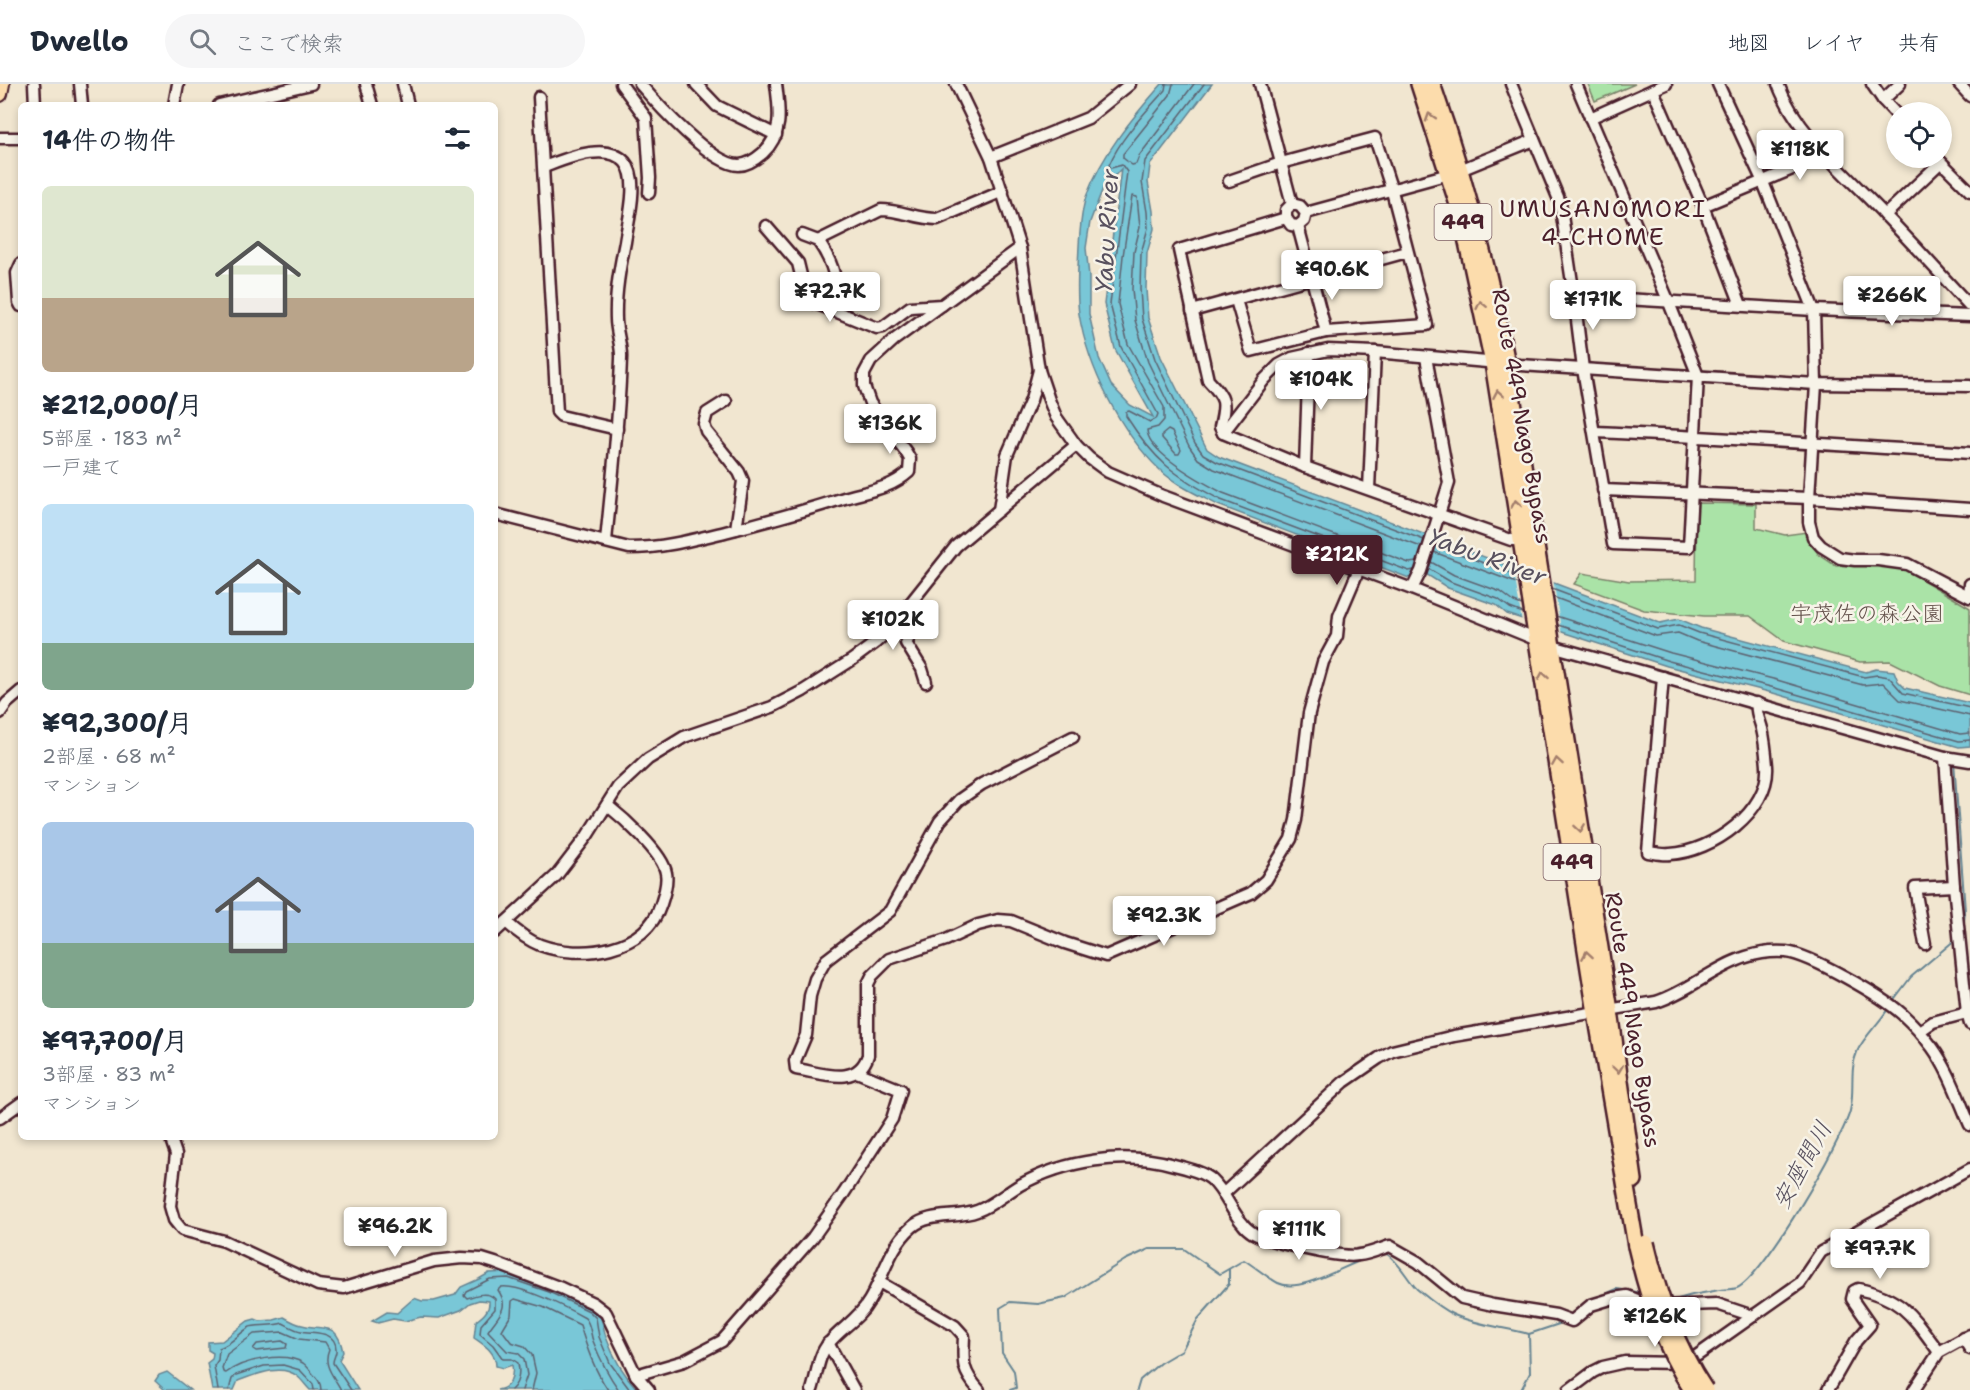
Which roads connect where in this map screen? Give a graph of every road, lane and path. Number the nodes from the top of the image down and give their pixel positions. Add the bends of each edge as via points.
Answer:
1 (2, 84) edge
2 (34, 84) edge
3 (80, 84) edge
4 (178, 84) edge
5 (311, 84) edge
6 (366, 84) edge
7 (403, 84) edge
8 (621, 84) edge
9 (640, 84) edge
10 (696, 84) edge
11 (776, 84) edge
12 (956, 84) edge
13 (1130, 84) edge
14 (1260, 84) edge
15 (1419, 84) edge
16 (1432, 84) edge
17 (1511, 84) edge
18 (1576, 84) edge
19 (1666, 84) edge
20 (1718, 84) edge
21 (1778, 84) edge
22 (1872, 84) edge
23 (1900, 84) edge
24 (1959, 84) edge
25 (1653, 90) junction
26 (0, 94) edge
27 (1970, 96) edge
28 (539, 97) dead end
29 (1883, 100) junction
30 (35, 102) edge
31 (82, 102) edge
32 (175, 102) edge
33 (233, 102) edge
34 (371, 102) edge
35 (407, 102) edge
36 (1886, 103) edge
37 (1590, 118) junction
38 (776, 135) junction
39 (0, 138) edge
40 (18, 138) edge
41 (1534, 140) junction
42 (1826, 155) junction
43 (991, 157) junction
44 (1281, 163) junction
45 (544, 166) junction
46 (1931, 168) edge
47 (1947, 168) edge
48 (1454, 172) junction
49 (1228, 181) dead end
50 (1763, 182) junction
51 (1392, 190) junction
52 (1003, 191) junction
53 (1970, 191) edge
54 (649, 193) dead end
55 (1292, 204) junction
56 (1703, 206) junction
57 (1306, 213) junction
58 (1885, 215) junction
59 (1286, 218) junction
60 (766, 226) dead end
61 (1298, 226) junction
62 (802, 235) dead end
63 (818, 241) junction
64 (1020, 248) junction
65 (1407, 252) junction
66 (18, 271) edge
67 (1311, 278) junction
68 (18, 288) edge
69 (1574, 296) junction
70 (1236, 300) junction
71 (1668, 300) junction
72 (942, 304) junction
73 (1741, 305) junction
74 (1970, 306) edge
75 (834, 310) junction
76 (1814, 310) junction
77 (1192, 311) junction
78 (1970, 316) edge
79 (1326, 332) junction
80 (1375, 352) junction
81 (1310, 353) junction
82 (1426, 357) junction
83 (1500, 363) junction
84 (1583, 369) junction
85 (1039, 370) junction
86 (1698, 376) junction
87 (1816, 384) junction
88 (1970, 386) edge
89 (726, 401) dead end
90 (617, 429) junction
91 (1595, 432) junction
92 (1223, 433) junction
93 (1694, 436) junction
94 (1076, 445) junction
95 (1812, 445) junction
96 (1970, 453) edge
97 (1305, 466) junction
98 (1369, 489) junction
99 (1603, 490) junction
100 (1693, 494) junction
101 (1809, 498) junction
102 (1970, 509) edge
103 (999, 510) junction
104 (1440, 514) junction
105 (498, 515) edge
106 (736, 529) junction
107 (1521, 540) junction
108 (606, 542) junction
109 (1359, 569) junction
110 (1970, 584) edge
111 (1412, 589) junction
112 (1969, 596) edge
113 (909, 604) junction
114 (1543, 637) junction
115 (1663, 677) junction
116 (926, 682) dead end
117 (18, 694) edge
118 (1758, 703) junction
119 (0, 713) edge
120 (1073, 737) dead end
121 (1945, 757) junction
122 (1970, 761) edge
123 (607, 805) junction
124 (1954, 886) junction
125 (506, 922) junction
126 (498, 929) edge
127 (1925, 944) dead end
128 (1603, 1012) junction
129 (1968, 1013) edge
130 (1970, 1024) edge
131 (1920, 1031) junction
132 (857, 1072) junction
133 (18, 1104) edge
134 (0, 1118) edge
135 (1970, 1125) edge
136 (171, 1140) edge
137 (1970, 1169) edge
138 (1223, 1194) junction
139 (1641, 1244) junction
140 (879, 1282) junction
141 (1753, 1316) junction
142 (1966, 1336) edge
143 (828, 1343) junction
144 (1970, 1349) edge
145 (1939, 1352) junction
146 (636, 1375) junction
147 (649, 1390) edge
148 (812, 1390) edge
149 (854, 1390) edge
150 (980, 1390) edge
151 (1569, 1390) edge
152 (1692, 1390) edge
153 (1705, 1390) edge
154 (1828, 1390) edge
155 (1914, 1390) edge

1 - 26 main road
2 - 30 street
3 - 31 street
4 - 32 street
5 - 33 street
6 - 34 street
7 - 35 street
8 - 54 street via 646,118
9 - 38 street via 680,128 731,164 756,159
10 - 38 street via 717,106
11 - 38 street via 780,118
12 - 43 street
13 - 43 street via 1088,118
14 - 44 street
48 -> 15 highway, Route 449 Nago Bypass / 449
16 - 48 highway, Route 449 Nago Bypass / 449
17 - 41 street
18 - 37 street
19 - 25 street
20 - 50 street
21 - 42 street via 1792,113
22 - 29 street
23 - 29 street
24 - 27 street
25 - 37 street
25 - 56 street
28 - 45 street
29 - 36 street
37 - 71 street
39 - 40 street
41 - 48 street
41 - 69 street via 1560,202
42 - 50 street
42 - 58 street
43 - 52 street
44 - 49 street
44 - 51 street via 1375,138
44 - 55 street
45 - 90 street via 557,412
45 - 90 street via 578,154 610,152 630,169 632,196 616,295 621,356
46 - 58 street
47 - 53 street
48 - 51 street
48 - 83 highway, Route 449 Nago Bypass / 449 via 1486,267
50 - 56 street
50 - 76 street
51 - 57 street
51 - 65 street
52 - 63 street via 937,219 881,210
52 - 64 street
55 - 57 street
55 - 59 street via 1286,210
56 - 73 street
57 - 61 street
58 - 74 street
59 - 61 street via 1291,225
59 - 77 street via 1179,250
60 - 75 street via 798,263 810,301
61 - 67 street
62 - 63 street
63 - 75 street via 834,269
64 - 72 street
64 - 85 street
65 - 67 street
65 - 79 street via 1427,325
66 - 68 street
67 - 70 street
67 - 79 street
69 - 71 street
69 - 84 street
70 - 77 street
70 - 79 street via 1251,351
71 - 73 street
71 - 86 street
72 - 75 street via 910,307 877,328
72 - 106 street via 894,340 871,361 864,374 870,403 906,452 909,472 888,487
73 - 76 street
76 - 78 street
76 - 87 street
77 - 92 street via 1208,380 1226,404 1220,427
80 - 81 street
80 - 82 street
80 - 98 street
81 - 92 street via 1279,365
81 - 97 street
82 - 83 street
82 - 104 street via 1449,483
83 - 84 street
107 -> 83 highway, Route 449 Nago Bypass / 449
83 - 114 highway, Route 449 Nago Bypass / 449 via 1539,568
84 - 86 street
84 - 91 street
85 - 94 street via 1056,417
85 - 103 street via 1007,455
86 - 87 street
86 - 93 street
87 - 88 street
87 - 95 street
89 - 106 street via 707,413 704,424 743,481
90 - 108 street
91 - 93 street
91 - 99 street
92 - 97 street
93 - 95 street
93 - 100 street
94 - 103 street
94 - 109 street via 1108,472 1134,484
95 - 96 street
95 - 101 street
97 - 98 street
98 - 104 street
99 - 100 street
99 - 100 street via 1613,544 1689,547
100 - 101 street
101 - 102 street
101 - 112 street via 1813,537 1830,553 1840,558 1907,564
103 - 113 street via 956,546
104 - 107 street via 1511,540
104 - 111 street
105 - 108 street
106 - 108 street via 650,548
107 - 114 highway, Route 449 Nago Bypass / 449
109 - 111 street
109 - 132 street via 1340,616 1337,636 1323,662 1309,713 1291,839 1266,880 1251,893 1106,957 1011,921 998,920 889,959 868,984 868,1055 865,1066
110 - 112 street
111 - 114 street
113 - 116 street via 916,620 906,643
113 - 123 street via 875,643 833,674 772,707 667,746 633,772
114 - 115 street
114 - 128 highway, Route 449 Nago Bypass / 449
115 - 118 street
115 - 118 street via 1648,852 1671,854 1693,849 1733,829 1757,805 1767,768
117 - 119 street
118 - 121 street
120 - 132 street via 959,800 940,821 890,911 826,960 810,996 806,1035 795,1061 796,1069 851,1076
121 - 122 street
121 - 124 street
123 - 125 street via 557,875
123 - 125 street via 638,832 664,866 665,890 655,919 618,946 573,952 539,944
124 - 127 street via 1915,888
124 - 129 street
125 - 126 street
128 - 131 street via 1656,1002 1745,957 1774,951 1788,952 1833,971 1890,1004
128 - 138 street via 1454,1036 1392,1051 1344,1082
128 - 139 highway, Route 449 Nago Bypass / 449 via 1632,1167
129 - 130 street
129 - 131 street via 1933,1022
131 - 135 street via 1934,1050
132 - 146 street via 901,1090 897,1106 813,1237 722,1341 684,1361
133 - 134 street
136 - 146 street via 176,1154 170,1206 182,1230 224,1242 318,1285 344,1288 434,1261 462,1258 495,1263 561,1288 600,1308
137 - 141 street via 1821,1252 1800,1282
138 - 140 street via 1207,1176 1173,1164 1136,1159 1076,1163 1045,1173 979,1211 934,1216 913,1226 894,1248
138 - 141 street via 1252,1233 1345,1255 1358,1256 1390,1246 1418,1262 1462,1298 1572,1321 1591,1305 1627,1296 1658,1306 1717,1304
139 - 152 highway, Route 449 Nago Bypass / 449, bridge via 1645,1283 1660,1329
139 - 153 highway, Route 449 Nago Bypass / 449, bridge via 1669,1323
140 - 143 street via 860,1315
140 - 150 street via 960,1331 964,1336 963,1365 967,1377
141 - 151 street via 1695,1357 1678,1363 1625,1362 1603,1367
142 - 144 street
142 - 145 street
143 - 148 street
143 - 149 street
145 - 154 street via 1903,1306 1858,1289 1852,1299 1870,1325 1856,1341
145 - 155 street
146 - 147 street

